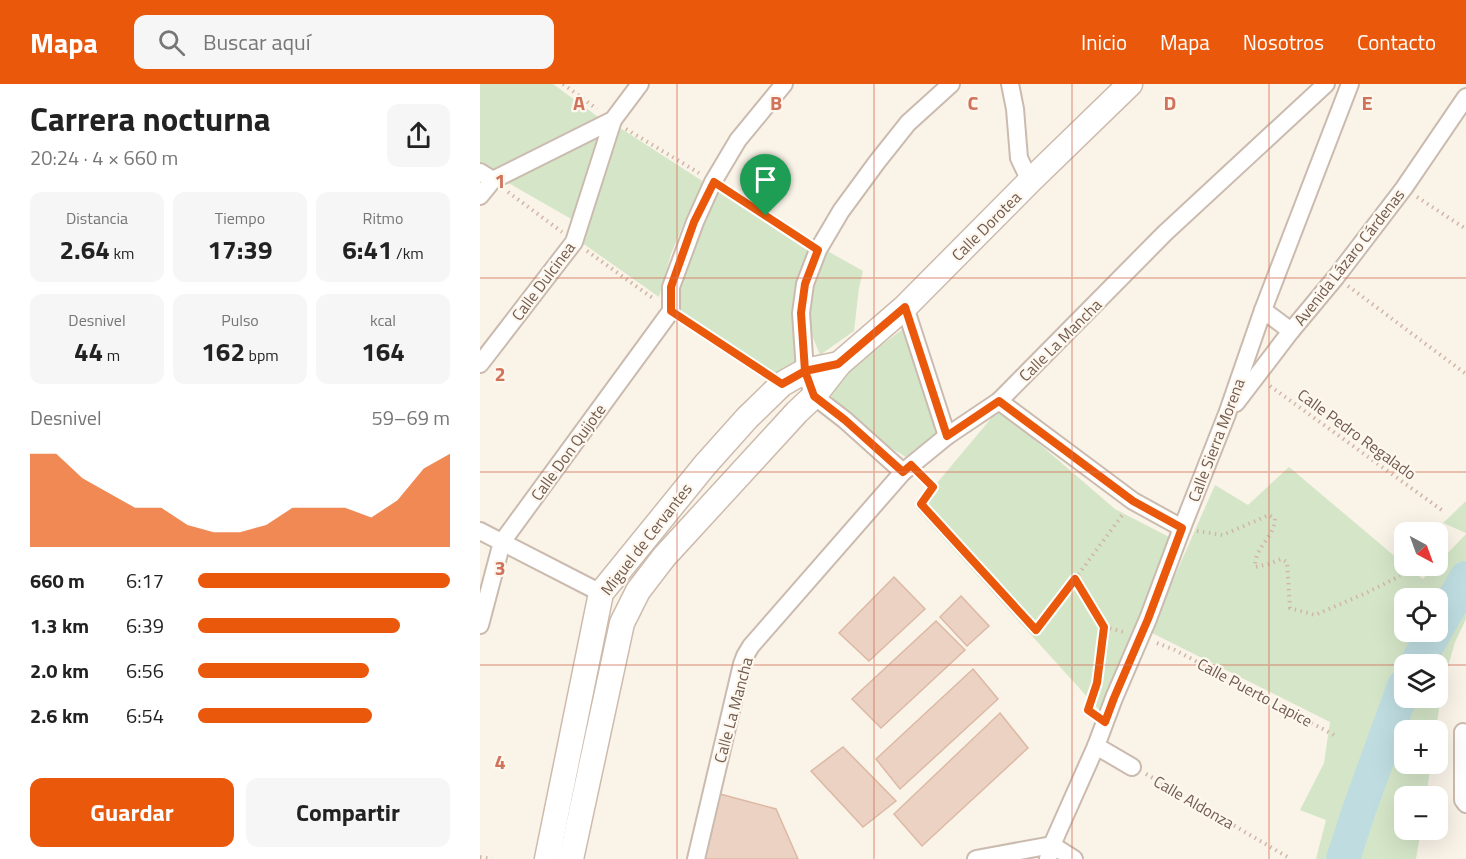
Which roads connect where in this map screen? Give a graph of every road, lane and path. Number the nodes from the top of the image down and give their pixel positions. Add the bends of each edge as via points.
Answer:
1 (563, 84) edge
2 (640, 84) edge
3 (784, 84) edge
4 (951, 84) edge
5 (1010, 84) edge
6 (1130, 84) edge
7 (1326, 84) edge
8 (1350, 84) edge
9 (1466, 97) edge
10 (613, 120) junction
11 (486, 176) edge
12 (1030, 181) junction
13 (714, 182) junction
14 (1404, 188) junction
15 (480, 196) edge
16 (1466, 230) edge
17 (818, 250) junction
18 (1336, 277) junction
19 (905, 307) junction
20 (1263, 310) junction
21 (671, 311) junction
22 (1291, 331) junction
23 (480, 364) edge
24 (838, 364) junction
25 (805, 371) junction
26 (1466, 374) edge
27 (1257, 376) junction
28 (782, 384) junction
29 (814, 396) junction
30 (999, 401) junction
31 (1227, 414) junction
32 (947, 436) junction
33 (907, 469) junction
34 (1133, 501) junction
35 (1443, 511) dead end
36 (1182, 528) junction
37 (480, 531) edge
38 (502, 542) junction
39 (1400, 576) dead end
40 (1075, 579) junction
41 (601, 593) junction
42 (480, 625) edge
43 (1175, 650) dead end
44 (1105, 722) junction
45 (1464, 732) edge
46 (1334, 735) dead end
47 (1096, 746) junction
48 (1132, 766) joint
49 (1466, 804) edge
50 (1050, 852) edge
51 (480, 857) edge
52 (492, 859) edge
53 (547, 859) edge
54 (571, 859) edge
55 (696, 859) edge
56 (976, 859) edge
57 (1074, 859) edge
58 (1291, 859) edge

1 - 10 path
2 - 10 street
3 - 13 street via 738,140
4 - 17 street via 908,123 841,211
5 - 12 street via 1019,158
6 - 12 main road, Calle Dorotea
7 - 30 street, Calle La Mancha via 1165,233
8 - 20 street, Calle Sierra Morena
9 - 14 street, Avenida Lázaro Cárdenas
10 - 11 street
10 - 13 path
10 - 23 street, Calle Dulcinea via 574,242
11 - 15 street
12 - 19 main road, Calle Dorotea
13 - 17 path
13 - 21 street via 694,222 671,287
14 - 16 path
14 - 18 street, Avenida Lázaro Cárdenas
17 - 25 street via 805,284 801,313
18 - 22 street, Avenida Lázaro Cárdenas
18 - 26 path
19 - 24 main road, Calle Dorotea
19 - 32 street
20 - 22 street
20 - 31 street, Calle Sierra Morena
21 - 28 path
21 - 38 street, Calle Don Quijote
22 - 27 street, Avenida Lázaro Cárdenas
24 - 25 main road, Calle Dorotea
24 - 29 main road, Calle Dorotea
25 - 28 main road, Miguel de Cervantes
25 - 29 street
27 - 31 street, Avenida Lázaro Cárdenas
27 - 35 path, Calle Pedro Regalado
28 - 41 main road, Miguel de Cervantes via 705,465
29 - 33 street
29 - 54 main road, Calle Dorotea via 664,557 638,591 622,623
30 - 32 street, Calle La Mancha
30 - 34 street
31 - 36 street, Calle Sierra Morena
32 - 33 street, Calle La Mancha
33 - 40 path via 933,487 921,504 1036,630
33 - 55 street, Calle La Mancha via 745,656
34 - 36 street
34 - 40 path
36 - 39 path via 1223,535 1269,515 1275,518 1275,526 1259,549 1255,567 1281,559 1287,562 1290,608 1315,615
36 - 44 street, Calle Sierra Morena
37 - 38 street
38 - 41 street
38 - 42 street, Calle Don Quijote
40 - 44 path via 1104,627 1097,683 1088,710
41 - 53 main road, Miguel de Cervantes
43 - 46 path, Calle Puerto Lapice
44 - 47 street, Calle Sierra Morena
45 - 49 street
47 - 48 street
47 - 50 street, Calle Sierra Morena
48 - 58 path, Calle Aldonza
50 - 56 street
50 - 57 street
51 - 52 path

